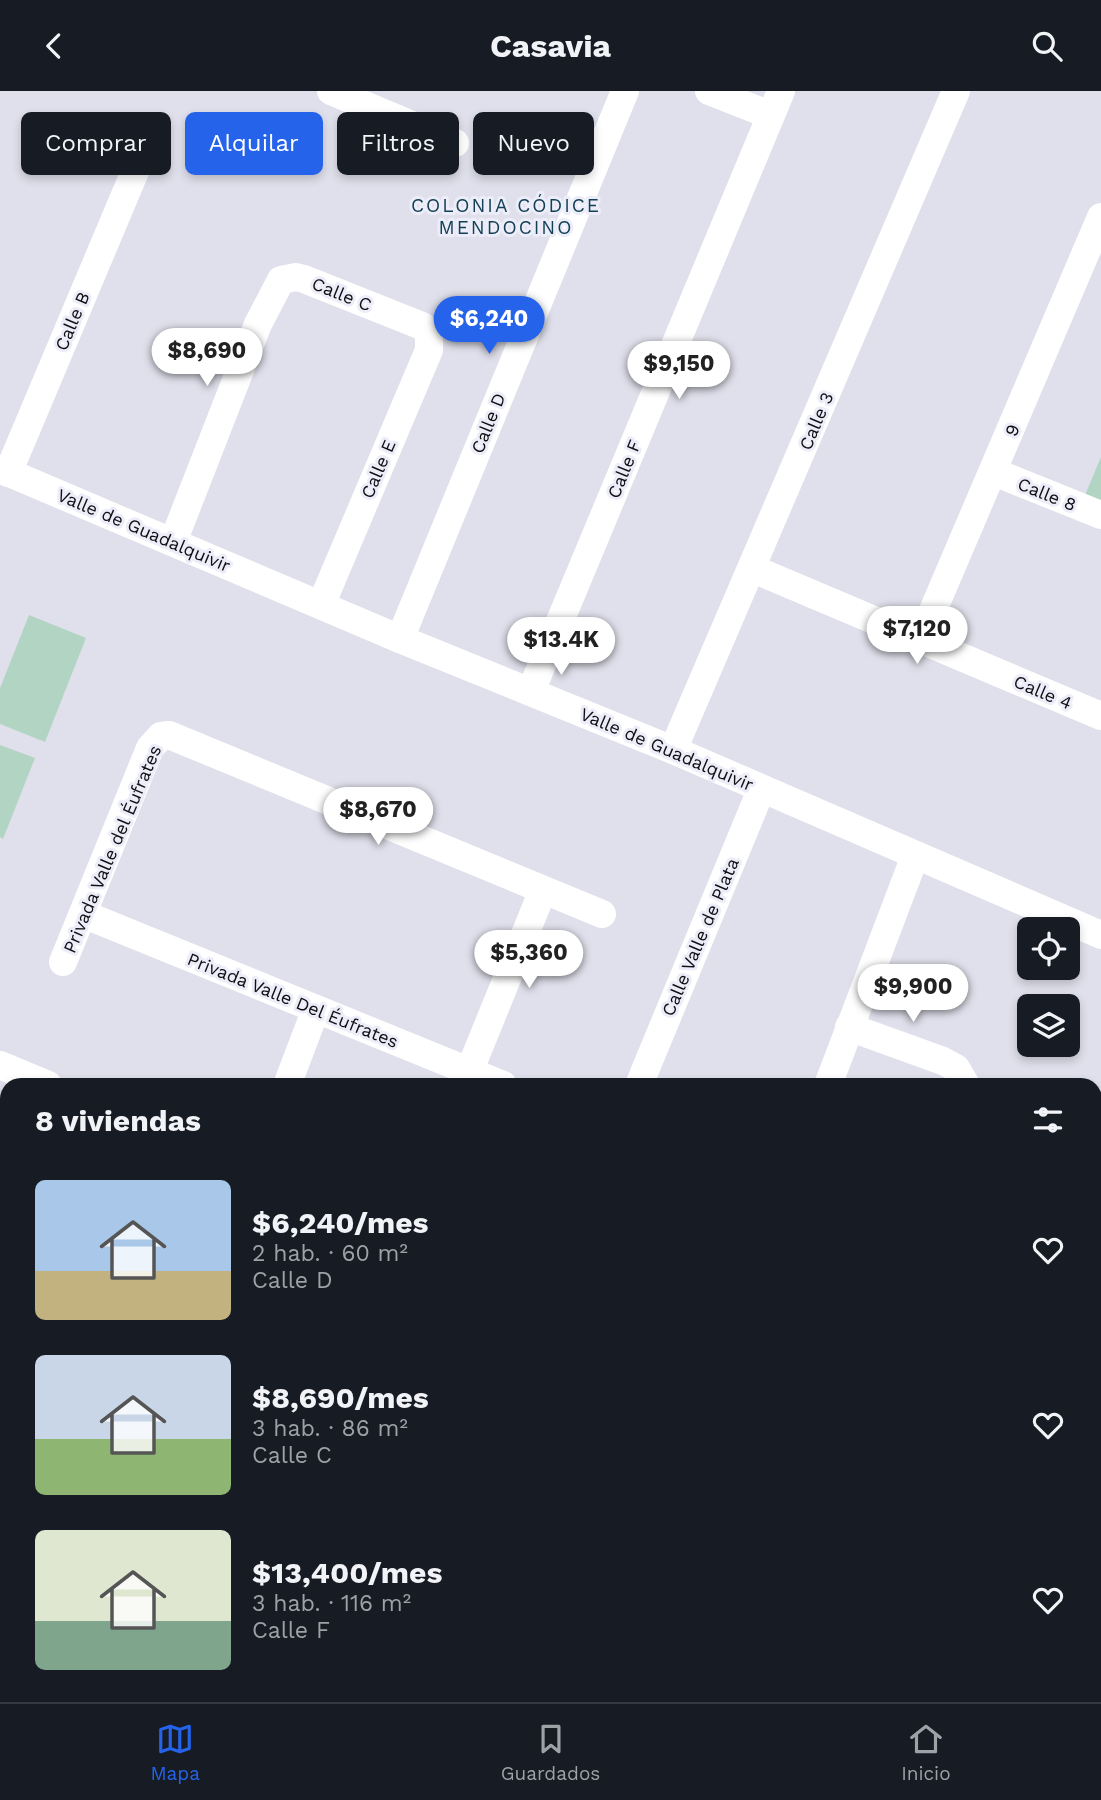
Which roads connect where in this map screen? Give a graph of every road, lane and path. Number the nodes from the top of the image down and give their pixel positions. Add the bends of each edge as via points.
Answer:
1 (331, 91) edge
2 (625, 91) edge
3 (709, 91) edge
4 (956, 91) edge
5 (775, 103) edge
6 (381, 112) edge
7 (133, 175) edge
8 (1101, 217) edge
9 (429, 333) joint
10 (4, 471) edge
11 (994, 472) junction
12 (1101, 515) edge
13 (173, 542) junction
14 (753, 569) junction
15 (321, 605) junction
16 (400, 639) junction
17 (920, 641) junction
18 (531, 691) junction
19 (1101, 716) edge
20 (161, 736) joint
21 (673, 750) junction
22 (761, 790) junction
23 (915, 856) junction
24 (543, 890) junction
25 (83, 914) junction
26 (602, 914) dead end
27 (1099, 937) edge
28 (64, 962) dead end
29 (316, 1009) junction
30 (849, 1027) junction
31 (0, 1065) edge
32 (469, 1072) junction
33 (31, 1078) edge
34 (290, 1078) edge
35 (485, 1078) edge
36 (642, 1078) edge
37 (831, 1078) edge
38 (962, 1078) edge

1 - 6 street
2 - 16 street, Calle D
3 - 5 street
4 - 14 street, Calle 3
5 - 18 street, Calle F
7 - 10 street, Calle B
8 - 11 street, 9
9 - 13 street, Calle C via 422,326 304,279 281,280 258,324
9 - 15 street, Calle E via 429,350
10 - 13 street, Valle de Guadalquivir
11 - 12 street, Calle 8
11 - 17 street, 9
13 - 15 street, Valle de Guadalquivir
14 - 17 street, Calle 4
14 - 21 street, Calle 3
15 - 16 street, Valle de Guadalquivir
16 - 18 street, Valle de Guadalquivir
17 - 19 street, Calle 4
18 - 21 street, Valle de Guadalquivir
20 - 24 street, Privada Valle Del Éufrates via 178,737
20 - 25 street, Privada Valle del Éufrates via 150,748
21 - 22 street, Valle de Guadalquivir
22 - 23 street, Valle de Guadalquivir
22 - 36 street, Calle Valle de Plata
23 - 27 street, Valle de Guadalquivir
23 - 30 street
24 - 26 street, Privada Valle Del Éufrates
24 - 32 street
25 - 28 street, Privada Valle del Éufrates
25 - 29 street, Privada Valle Del Éufrates
29 - 32 street, Privada Valle Del Éufrates
29 - 34 street, Privada Valle del Éufrates
30 - 37 street
30 - 38 street via 943,1061
31 - 33 street
32 - 35 street, Privada Valle Del Éufrates

